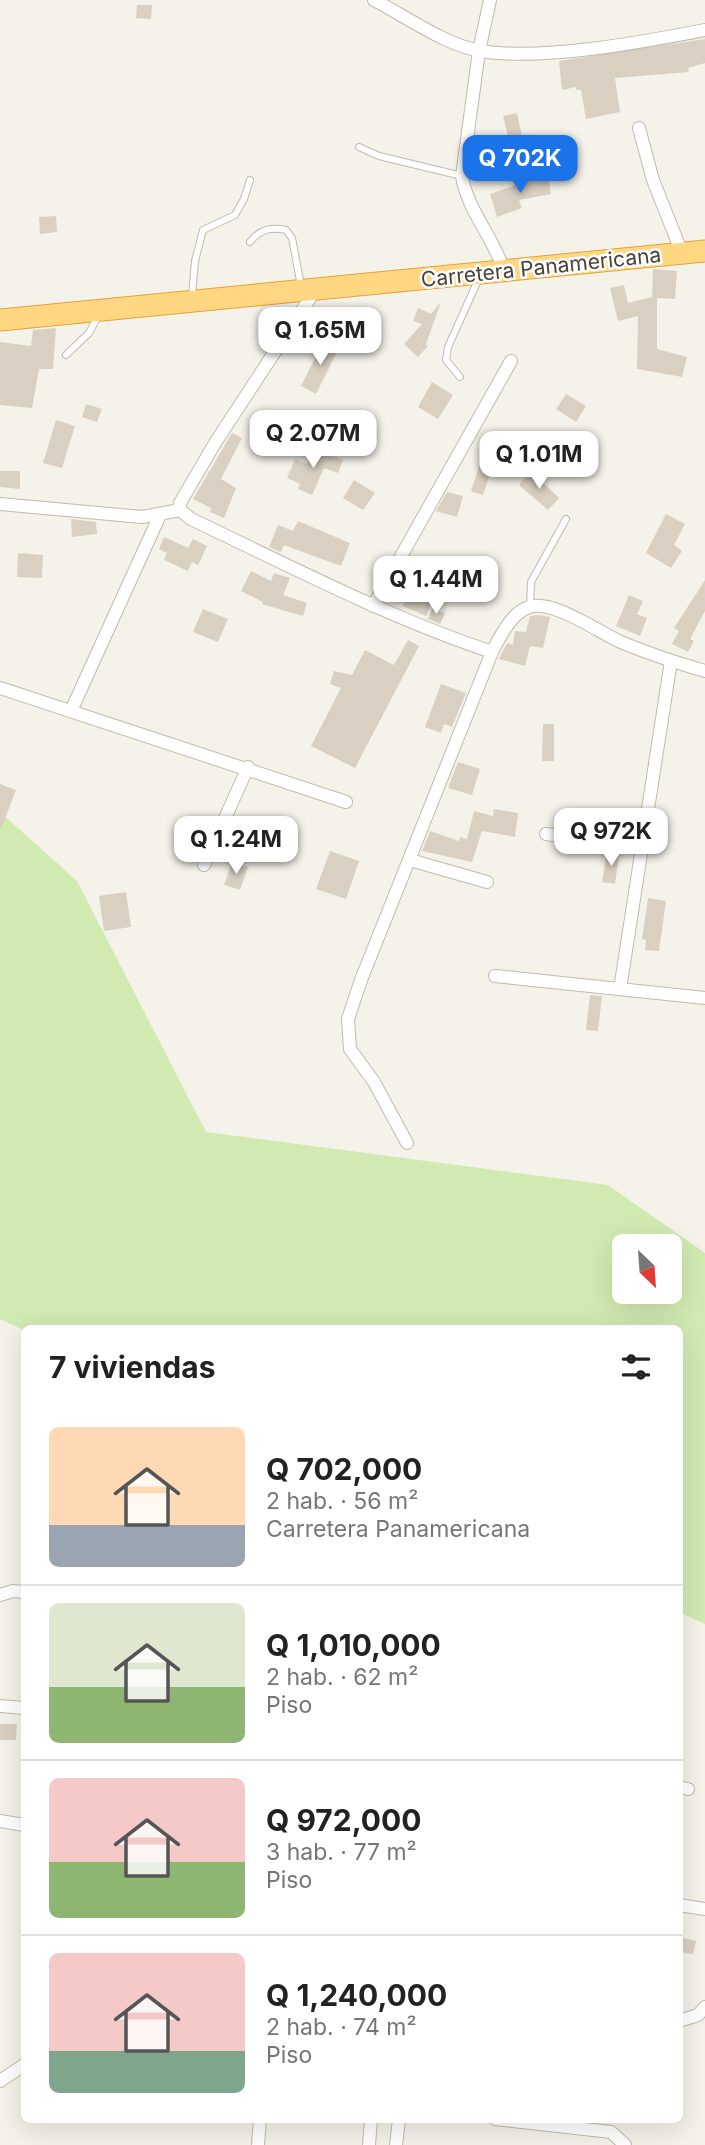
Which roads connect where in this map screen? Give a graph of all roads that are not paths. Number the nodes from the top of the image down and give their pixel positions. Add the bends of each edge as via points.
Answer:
1 (374, 0) edge
2 (490, 0) edge
3 (705, 30) edge
4 (479, 51) junction
5 (639, 128) dead end
6 (359, 147) dead end
7 (462, 176) junction
8 (250, 180) dead end
9 (250, 242) dead end
10 (705, 251) edge
11 (682, 253) junction
12 (504, 271) junction
13 (480, 273) junction
14 (309, 290) junction
15 (192, 302) junction
16 (98, 311) junction
17 (0, 320) edge
18 (65, 355) dead end
19 (511, 361) dead end
20 (460, 377) dead end
21 (0, 504) edge
22 (180, 510) junction
23 (160, 515) junction
24 (566, 519) dead end
25 (373, 606) junction
26 (530, 607) junction
27 (492, 652) junction
28 (671, 662) junction
29 (705, 671) edge
30 (0, 688) edge
31 (71, 711) junction
32 (248, 767) junction
33 (346, 802) dead end
34 (546, 834) dead end
35 (640, 848) junction
36 (410, 860) junction
37 (204, 865) dead end
38 (487, 882) dead end
39 (495, 976) dead end
40 (620, 989) junction
41 (705, 998) edge
42 (407, 1143) dead end
43 (21, 1592) edge
44 (0, 1595) edge
45 (0, 1706) edge
46 (21, 1709) edge
47 (0, 1821) edge
48 (21, 1824) edge
49 (683, 1906) edge
50 (705, 1909) edge
51 (705, 2007) edge
52 (683, 2020) edge
53 (21, 2067) edge
54 (0, 2081) edge
55 (260, 2123) edge
56 (371, 2123) edge
57 (399, 2123) edge
58 (533, 2123) edge
59 (258, 2145) edge
60 (369, 2145) edge
61 (396, 2145) edge
62 (625, 2145) edge

1 - 4 street
2 - 4 street
3 - 4 street via 538,53
4 - 7 street
5 - 11 street via 653,180
6 - 7 lane
7 - 12 street via 465,192
8 - 15 lane via 234,215 203,230
9 - 14 lane via 272,227 286,230
10 - 11 highway, Carretera Panamericana
11 - 12 highway, Carretera Panamericana
12 - 13 highway, Carretera Panamericana
13 - 14 highway, Carretera Panamericana
13 - 20 lane via 448,347 446,360
14 - 15 highway, Carretera Panamericana
14 - 22 street via 215,443
15 - 16 highway, Carretera Panamericana
16 - 17 highway, Carretera Panamericana
16 - 18 lane via 96,324
19 - 25 street
21 - 23 street
22 - 23 street
22 - 25 street
23 - 31 street
24 - 26 lane via 531,582
25 - 27 street
26 - 27 street via 511,621
26 - 28 street via 578,619
27 - 36 street
28 - 29 street
28 - 35 street
30 - 31 street
31 - 32 street
32 - 33 street
32 - 37 street
34 - 35 street
35 - 40 street
36 - 38 street
36 - 42 street via 360,980 347,1034 351,1049
39 - 40 street
40 - 41 street
43 - 44 street
45 - 46 street
47 - 48 street
49 - 50 street
51 - 52 street
53 - 54 street
55 - 59 street
56 - 60 street
57 - 61 street
58 - 62 street via 611,2132

